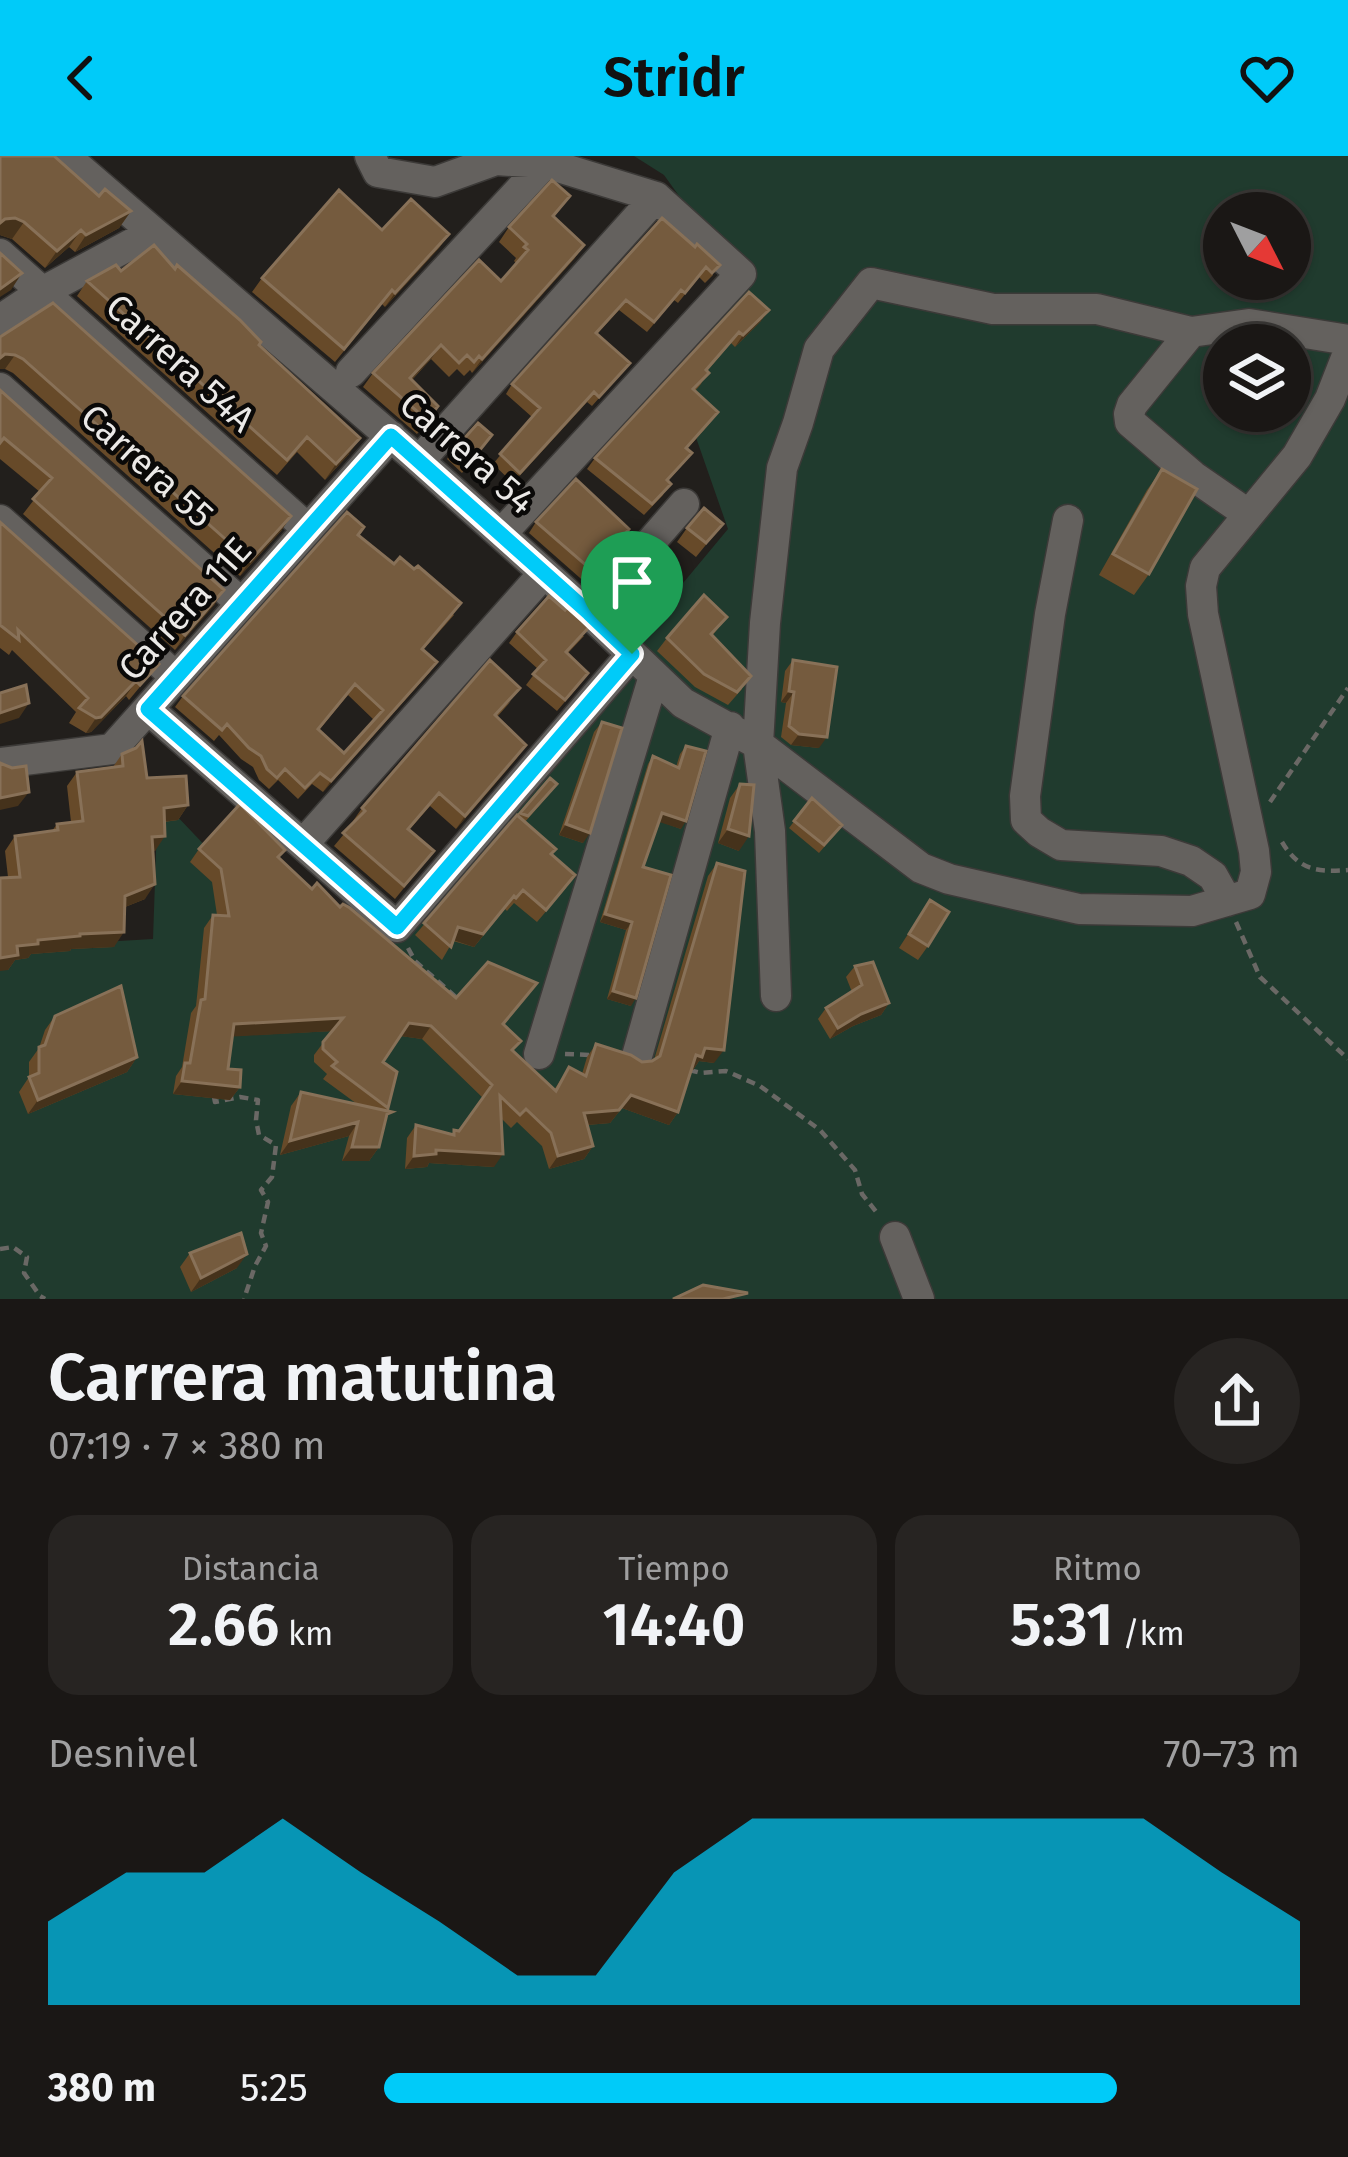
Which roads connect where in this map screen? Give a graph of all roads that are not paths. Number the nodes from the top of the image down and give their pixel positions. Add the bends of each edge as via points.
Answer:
1 (64, 156) edge
2 (370, 156) edge
3 (545, 163) junction
4 (656, 197) junction
5 (152, 233) junction
6 (0, 254) edge
7 (41, 292) junction
8 (0, 320) edge
9 (1191, 332) junction
10 (1348, 340) edge
11 (1348, 353) edge
12 (351, 372) dead end
13 (0, 388) edge
14 (391, 436) junction
15 (419, 461) junction
16 (684, 504) dead end
17 (1248, 514) junction
18 (0, 520) edge
19 (1068, 520) dead end
20 (308, 529) junction
21 (501, 534) junction
22 (544, 573) junction
23 (242, 603) junction
24 (589, 613) junction
25 (643, 665) junction
26 (176, 676) junction
27 (148, 709) junction
28 (730, 727) junction
29 (758, 744) junction
30 (0, 763) edge
31 (304, 843) junction
32 (1227, 901) junction
33 (776, 996) dead end
34 (539, 1054) dead end
35 (637, 1056) edge
36 (895, 1238) road end
37 (920, 1299) edge

1 - 5 street, Carrera 54
2 - 3 street via 378,172 435,182 496,160
3 - 4 street
3 - 12 street
4 - 15 street
4 - 21 street via 742,274
5 - 7 street
5 - 14 street, Carrera 54
6 - 7 street, Carrera 54A
7 - 8 street
7 - 20 street, Carrera 54A
9 - 10 street via 1250,324
9 - 17 street via 1132,405 1130,422
9 - 29 street via 1096,309 993,309 871,283 819,349 782,468
11 - 17 street via 1298,456
13 - 23 street, Carrera 55
14 - 15 street, Carrera 54
14 - 20 street, Carrera 11E
15 - 21 street, Carrera 54
16 - 24 street
17 - 32 street via 1204,568 1201,586 1256,872 1250,894
18 - 26 street
19 - 32 street via 1026,820 1061,845 1161,851 1191,861 1213,875
20 - 23 street, Carrera 11E
21 - 22 street, Carrera 54
22 - 24 street, Carrera 54
22 - 31 street
23 - 26 street, Carrera 11E
24 - 25 street, Carrera 54
25 - 28 street, Carrera 54 via 683,703
25 - 31 street via 397,927
25 - 34 street
26 - 27 street, Carrera 11E
27 - 30 street, Carrera 11E via 112,748
27 - 31 street
28 - 29 street, Carrera 54
28 - 35 street
29 - 32 street, Carrera 54 via 921,868 949,879 1078,909 1192,911
29 - 33 street
36 - 37 street

